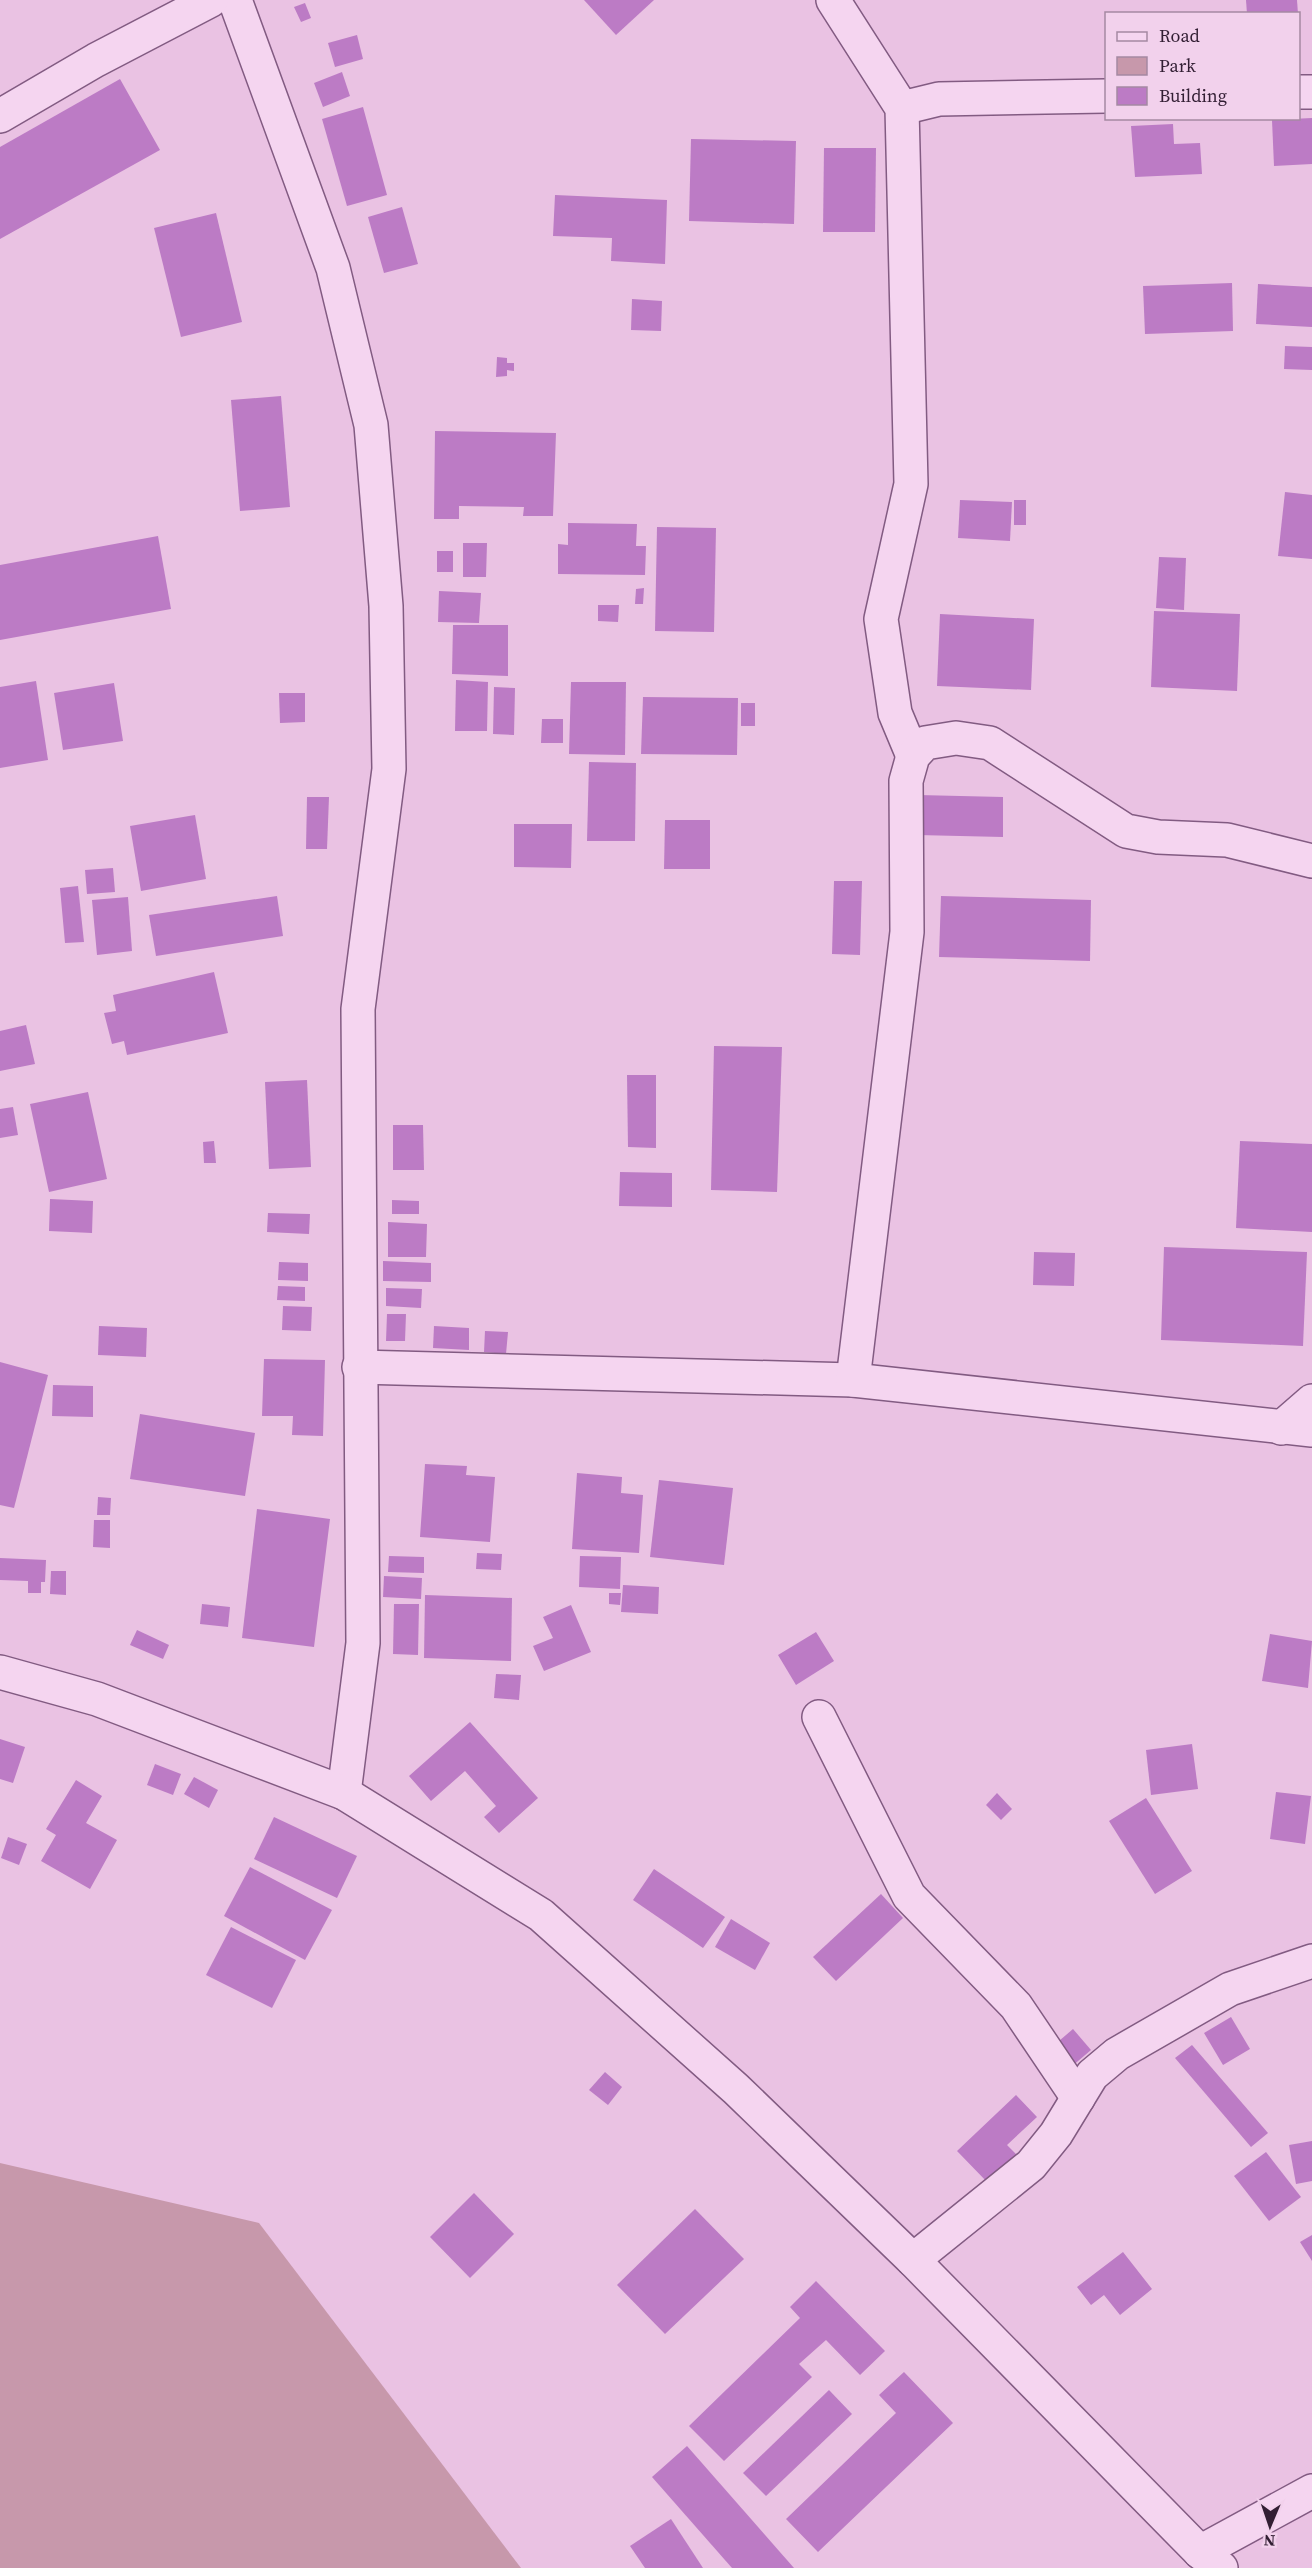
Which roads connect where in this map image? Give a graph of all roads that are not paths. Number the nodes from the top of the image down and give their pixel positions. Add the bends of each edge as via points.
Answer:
1 (211, 0) edge
2 (235, 0) edge
3 (833, 0) edge
4 (1105, 96) edge
5 (902, 108) junction
6 (0, 116) edge
7 (913, 756) junction
8 (1312, 861) edge
9 (359, 1366) junction
10 (853, 1380) junction
11 (1312, 1401) edge
12 (1297, 1429) edge
13 (0, 1672) edge
14 (819, 1717) dead end
15 (344, 1793) junction
16 (1312, 1961) edge
17 (1078, 2098) junction
18 (913, 2260) junction
19 (1312, 2491) edge
20 (1211, 2560) edge

1 - 6 street
2 - 9 street via 333,268 371,425 386,606 389,769 358,1009
3 - 5 street
4 - 5 street via 939,99
5 - 7 street via 911,484 881,619 895,713
7 - 8 street via 925,743 935,741 956,738 990,743 1126,831 1158,837 1227,840
7 - 10 street via 906,782 907,932
9 - 10 street
9 - 15 street via 363,1643
10 - 12 street
11 - 12 street
13 - 15 street via 97,1699
14 - 17 street via 909,1896 1016,2006
15 - 18 street via 541,1915 736,2089
16 - 17 street via 1230,1989 1117,2054 1092,2075
17 - 18 street via 1031,2165
18 - 20 street
19 - 20 street

